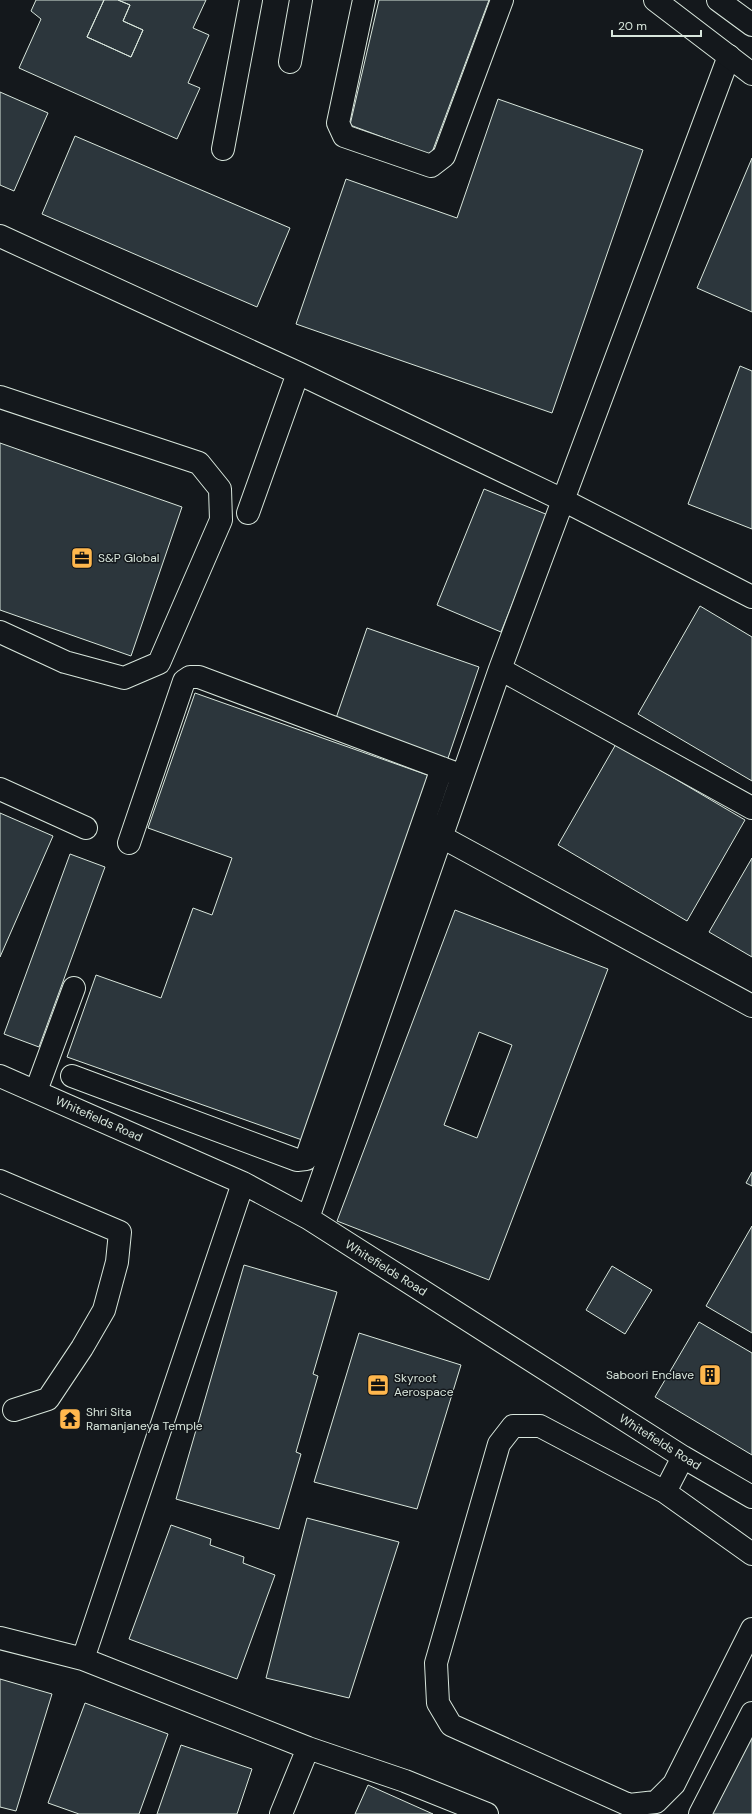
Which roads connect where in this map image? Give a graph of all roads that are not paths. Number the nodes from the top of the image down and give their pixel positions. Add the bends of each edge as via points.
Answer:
1 (251, 0) edge
2 (301, 0) edge
3 (364, 0) edge
4 (502, 0) edge
5 (655, 0) edge
6 (718, 0) edge
7 (752, 25) edge
8 (729, 56) junction
9 (290, 62) dead end
10 (752, 74) edge
11 (223, 149) dead end
12 (0, 236) edge
13 (298, 373) junction
14 (0, 397) edge
15 (563, 500) junction
16 (248, 513) dead end
17 (752, 597) edge
18 (0, 632) edge
19 (500, 669) junction
20 (442, 768) junction
21 (462, 775) junction
22 (0, 789) edge
23 (752, 808) edge
24 (86, 828) dead end
25 (440, 836) junction
26 (129, 843) dead end
27 (74, 988) dead end
28 (752, 1006) edge
29 (0, 1076) edge
30 (72, 1076) dead end
31 (36, 1091) junction
32 (0, 1181) edge
33 (243, 1183) junction
34 (308, 1218) junction
35 (14, 1410) dead end
36 (683, 1457) junction
37 (665, 1492) junction
38 (752, 1497) edge
39 (752, 1554) edge
40 (752, 1629) edge
41 (0, 1638) edge
42 (83, 1659) junction
43 (752, 1713) edge
44 (308, 1748) junction
45 (281, 1814) edge
46 (487, 1814) edge
47 (700, 1814) edge

1 - 11 street
2 - 9 street
3 - 4 street via 338,123 344,136 431,166 444,156
5 - 8 street
6 - 7 street
8 - 10 street
8 - 15 street
12 - 13 street
13 - 15 street
13 - 16 street
14 - 18 street via 199,462 220,489 221,520 159,663 124,678 65,662
15 - 17 street
15 - 19 street
19 - 21 street
19 - 23 street
20 - 21 street
20 - 26 street via 199,677 190,677 184,681
20 - 30 street via 306,1159 297,1160
21 - 25 street
22 - 24 street
25 - 28 street
25 - 34 street
27 - 31 street
29 - 31 street, Whitefields Road
31 - 33 street, Whitefields Road
32 - 35 street via 120,1232 117,1262 104,1310 82,1348 48,1399
33 - 34 street, Whitefields Road
33 - 42 street
34 - 36 street, Whitefields Road
36 - 37 street
36 - 38 street, Whitefields Road
37 - 39 street
37 - 40 street via 540,1426 512,1426 499,1444 436,1663 438,1703 451,1725 629,1805 656,1802 674,1784
41 - 42 street
42 - 44 street
43 - 47 street
44 - 45 street
44 - 46 street via 405,1781

